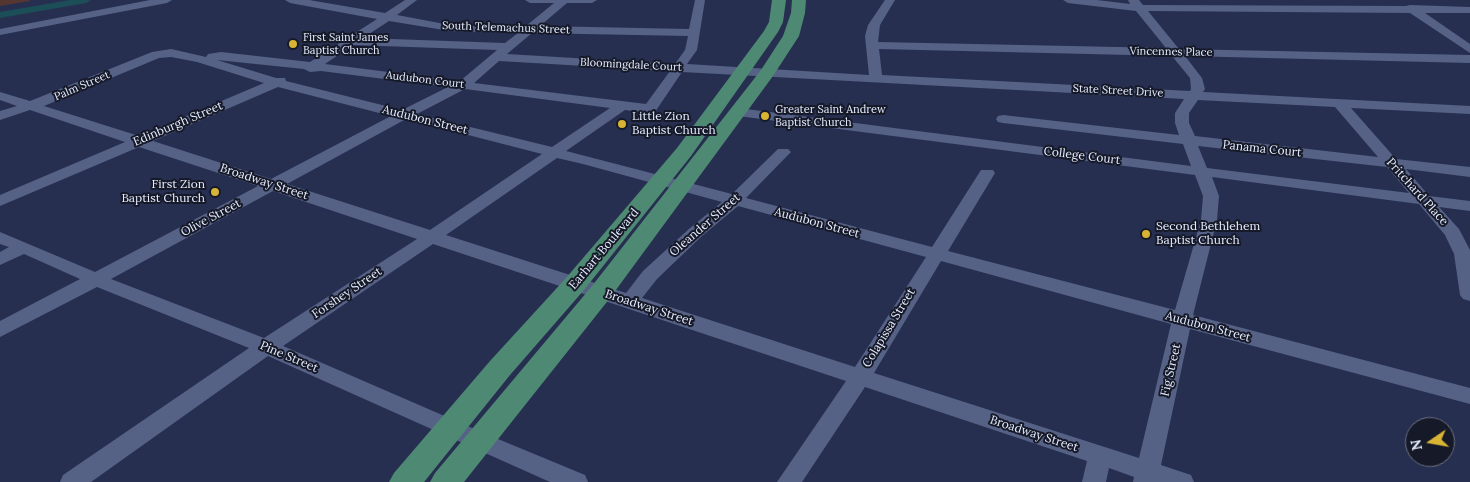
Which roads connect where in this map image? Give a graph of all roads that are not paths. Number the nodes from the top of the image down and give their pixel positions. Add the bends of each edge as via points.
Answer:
1 (134, 0) edge
2 (167, 0) edge
3 (290, 0) edge
4 (412, 0) edge
5 (530, 0) edge
6 (564, 0) edge
7 (592, 0) edge
8 (700, 0) edge
9 (779, 0) edge
10 (799, 0) edge
11 (890, 0) edge
12 (1068, 0) edge
13 (1398, 0) edge
14 (1136, 4) edge
15 (1412, 9) junction
16 (1470, 10) edge
17 (82, 13) junction
18 (387, 17) junction
19 (0, 25) edge
20 (527, 30) junction
21 (0, 32) edge
22 (694, 33) junction
23 (352, 41) junction
24 (871, 45) junction
25 (1470, 49) edge
26 (501, 52) junction
27 (1175, 52) junction
28 (163, 53) joint
29 (200, 59) junction
30 (1470, 59) edge
31 (313, 67) junction
32 (679, 68) junction
33 (734, 71) junction
34 (767, 73) junction
35 (876, 80) junction
36 (275, 82) junction
37 (464, 85) junction
38 (1193, 95) junction
39 (0, 96) edge
40 (1338, 102) junction
41 (30, 106) junction
42 (622, 106) junction
43 (1470, 110) edge
44 (738, 112) junction
45 (404, 114) junction
46 (0, 116) edge
47 (1003, 119) dead end
48 (138, 142) junction
49 (1191, 142) junction
50 (783, 152) dead end
51 (554, 153) junction
52 (1391, 164) junction
53 (987, 172) dead end
54 (1203, 172) junction
55 (1470, 172) edge
56 (672, 184) junction
57 (272, 185) junction
58 (735, 200) junction
59 (1426, 200) junction
60 (0, 201) edge
61 (1470, 206) edge
62 (433, 236) junction
63 (0, 237) edge
64 (24, 247) junction
65 (934, 255) junction
66 (0, 259) edge
67 (95, 279) junction
68 (588, 288) junction
69 (1470, 295) edge
70 (630, 301) junction
71 (1182, 320) junction
72 (0, 330) edge
73 (266, 347) junction
74 (860, 377) junction
75 (1470, 396) edge
76 (450, 428) junction
77 (478, 441) junction
78 (1100, 455) junction
79 (1146, 476) edge
80 (72, 482) edge
81 (405, 482) edge
82 (446, 482) edge
83 (576, 482) edge
84 (789, 482) edge
85 (1094, 482) edge
86 (1182, 482) edge

1 - 17 street
2 - 17 street
3 - 18 street, South Telemachus Street
4 - 18 street, Edinburgh Street
5 - 6 street
6 - 7 street
6 - 20 street, Olive Street
8 - 22 street
9 - 33 main road, Earhart Boulevard via 771,32
10 - 34 main road, Earhart Boulevard via 791,36
11 - 24 street via 874,25
12 - 14 street
13 - 15 street
14 - 15 street
14 - 27 street
15 - 16 street
15 - 25 street
17 - 19 street
17 - 21 street
18 - 20 street, South Telemachus Street via 450,28
18 - 23 street, Edinburgh Street
20 - 22 street, South Telemachus Street
20 - 26 street, Olive Street
22 - 32 street via 691,50
23 - 26 street, Bloomingdale Court
23 - 31 street, Edinburgh Street
24 - 27 street, Vincennes Place
24 - 35 street
26 - 32 street, Bloomingdale Court
26 - 37 street, Olive Street
27 - 30 street, Vincennes Place
27 - 38 street via 1196,78 1198,89
28 - 29 street, Audubon Street
28 - 41 street, Palm Street
29 - 31 street, Audubon Court via 221,56
29 - 36 street, Audubon Street
31 - 36 street, Edinburgh Street
31 - 37 street, Audubon Court
32 - 33 street, Bloomingdale Court
32 - 42 street, Audubon Court via 650,109
33 - 34 street, Bloomingdale Court
33 - 56 main road, Earhart Boulevard
34 - 35 street, State Street Drive
34 - 44 main road, Earhart Boulevard
35 - 38 street, State Street Drive
36 - 45 street, Audubon Street
36 - 48 street, Edinburgh Street
37 - 42 street, Audubon Court
37 - 45 street, Olive Street
38 - 40 street, State Street Drive
38 - 49 street, Fig Street via 1182,113 1186,136
39 - 41 street, Broadway Street
40 - 43 street, State Street Drive
40 - 52 street, Pritchard Place
41 - 46 street, Palm Street
41 - 48 street, Broadway Street
42 - 51 street, Forshey Street
44 - 54 street, College Court
44 - 56 main road, Earhart Boulevard
45 - 51 street, Audubon Street
45 - 57 street, Olive Street
47 - 49 street, Panama Court
48 - 57 street, Broadway Street
48 - 60 street, Edinburgh Street
49 - 52 street, Panama Court
49 - 54 street, Fig Street
50 - 58 street, Oleander Street
51 - 56 street, Audubon Street
51 - 62 street, Forshey Street
52 - 55 street, Panama Court
52 - 59 street, Pritchard Place
53 - 65 street, Colapissa Street
54 - 59 street, College Court
54 - 71 street, Fig Street via 1212,196 1209,220
56 - 58 street, Audubon Street
56 - 68 main road, Earhart Boulevard
57 - 62 street, Broadway Street
57 - 67 street, Olive Street
58 - 65 street, Audubon Street
58 - 70 street, Oleander Street via 656,269
59 - 61 street, College Court
59 - 69 street, Pritchard Place via 1453,233 1463,254
62 - 68 street, Broadway Street
62 - 73 street, Forshey Street
63 - 64 street, Pine Street
64 - 66 street
64 - 67 street, Pine Street
65 - 71 street, Audubon Street
65 - 74 street, Colapissa Street
67 - 72 street, Olive Street
67 - 73 street, Pine Street
68 - 70 street, Broadway Street
68 - 76 main road, Earhart Boulevard via 500,368
68 - 77 main road, Earhart Boulevard
70 - 74 street, Broadway Street
71 - 75 street, Audubon Street
71 - 79 street, Fig Street
73 - 76 street, Pine Street
73 - 80 street, Forshey Street
74 - 78 street, Broadway Street
74 - 84 street, Colapissa Street
76 - 77 street, Pine Street
76 - 81 main road, Earhart Boulevard
77 - 82 main road, Earhart Boulevard
77 - 83 street, Pine Street
78 - 79 street, Broadway Street
78 - 85 street
79 - 86 street, Broadway Street

